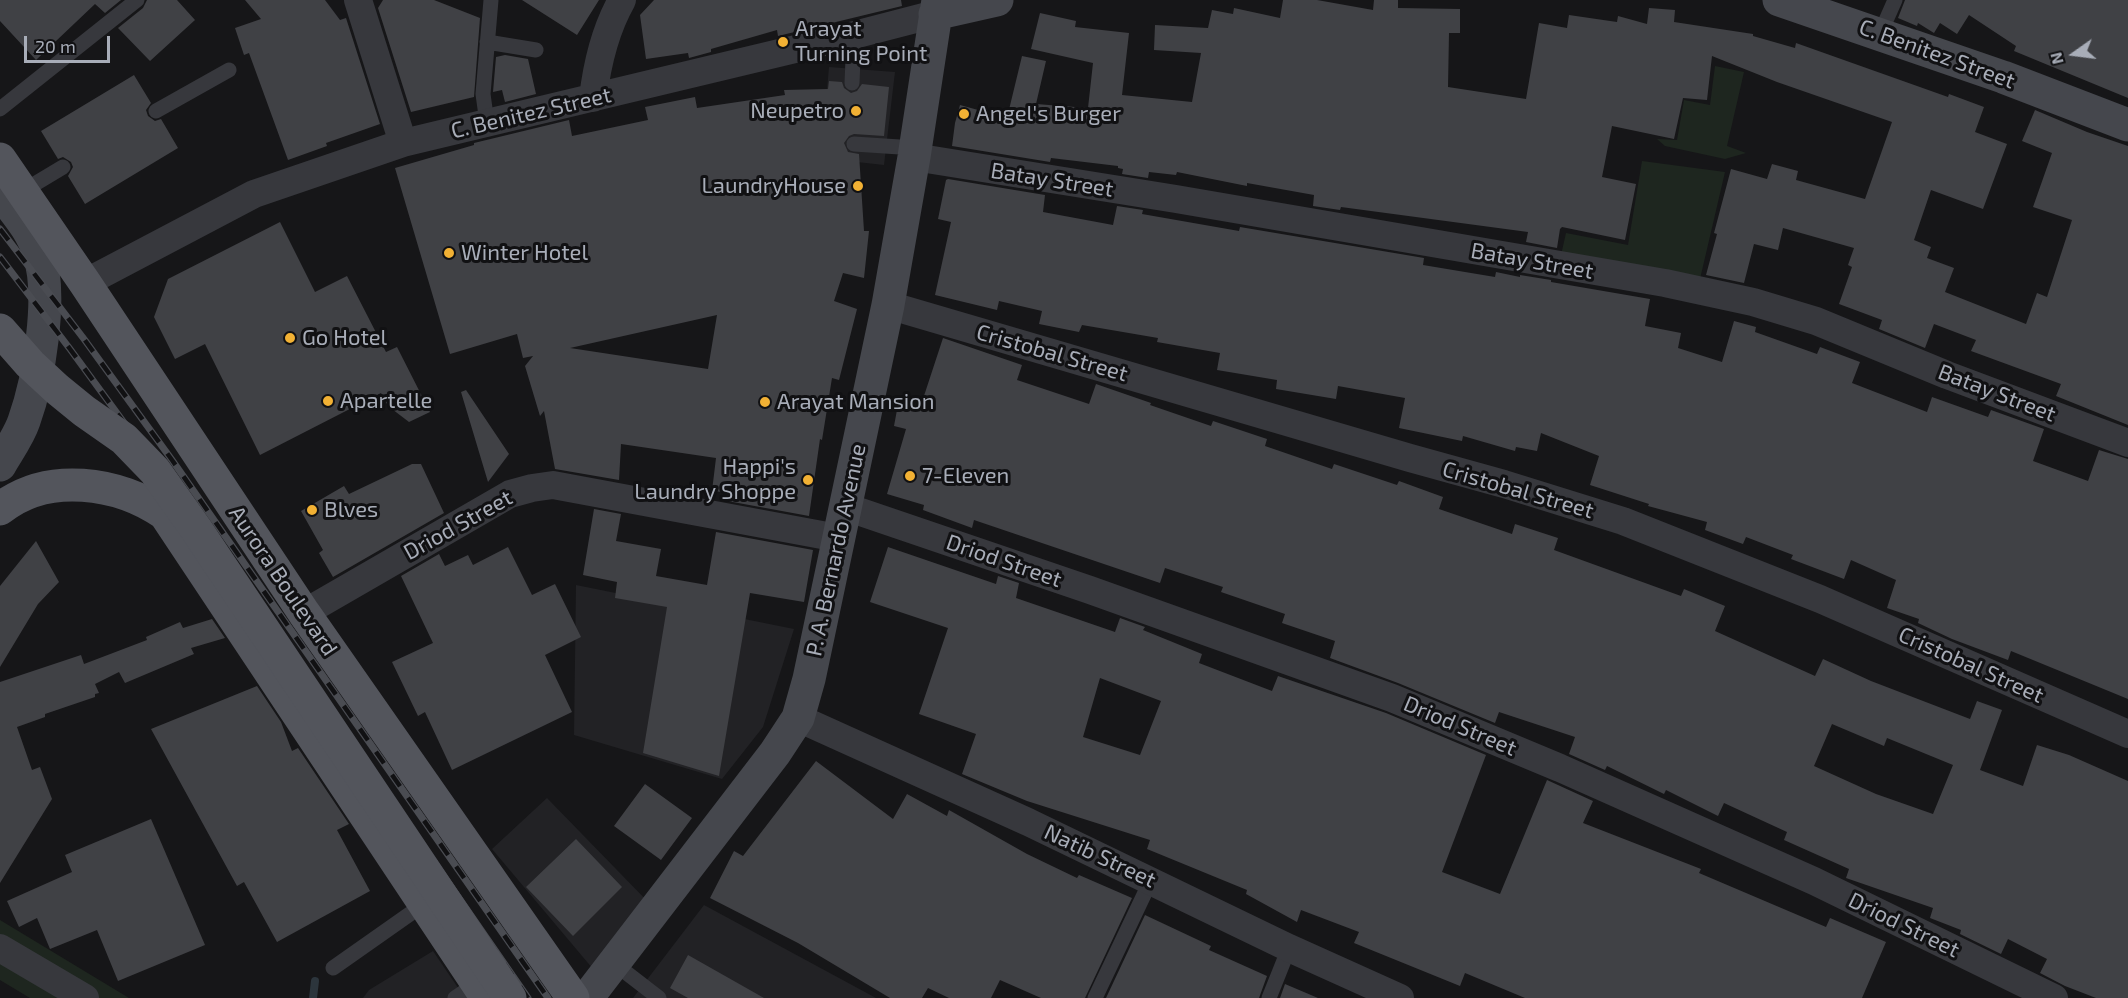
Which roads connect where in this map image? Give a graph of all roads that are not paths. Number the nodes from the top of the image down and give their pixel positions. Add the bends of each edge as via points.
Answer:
1 (137, 0) edge
2 (358, 0) edge
3 (491, 0) edge
4 (622, 0) edge
5 (997, 0) edge
6 (1779, 0) edge
7 (1895, 0) edge
8 (936, 7) edge
9 (1880, 34) junction
10 (854, 35) junction
11 (487, 42) junction
12 (536, 50) dead end
13 (229, 70) dead end
14 (852, 83) dead end
15 (593, 98) junction
16 (0, 109) edge
17 (156, 111) dead end
18 (487, 123) junction
19 (2128, 125) edge
20 (403, 143) junction
21 (854, 144) dead end
22 (914, 153) junction
23 (0, 159) edge
24 (63, 167) dead end
25 (11, 192) edge
26 (85, 283) junction
27 (888, 305) junction
28 (0, 330) edge
29 (2128, 443) edge
30 (0, 465) edge
31 (846, 507) junction
32 (0, 509) edge
33 (838, 538) junction
34 (304, 613) junction
35 (798, 718) junction
36 (2128, 734) edge
37 (1150, 880) junction
38 (424, 904) junction
39 (0, 948) edge
40 (1290, 948) junction
41 (615, 964) junction
42 (333, 968) dead end
43 (473, 993) edge
44 (85, 998) edge
45 (510, 998) edge
46 (573, 998) edge
47 (587, 998) edge
48 (659, 998) edge
49 (1095, 998) edge
50 (1269, 998) edge
51 (1400, 998) edge
52 (2054, 998) edge

1 - 16 lane
2 - 20 street
3 - 11 lane
4 - 15 street via 612,18 596,70
5 - 8 street, C. Benitez Street
6 - 9 street, C. Benitez Street
7 - 9 lane
8 - 10 street, C. Benitez Street
8 - 22 street, P. A. Bernardo Avenue
9 - 19 street, C. Benitez Street
10 - 14 lane
10 - 15 street, C. Benitez Street
11 - 12 lane
11 - 18 lane via 483,94
13 - 17 lane
15 - 18 street, C. Benitez Street
18 - 20 street, C. Benitez Street
20 - 26 street, C. Benitez Street via 254,194
21 - 22 lane
22 - 27 street, P. A. Bernardo Avenue
22 - 29 street, Batay Street via 1665,283 1753,302 1816,321
23 - 25 main road, Aurora Boulevard
24 - 25 lane
25 - 26 main road, Aurora Boulevard
25 - 30 street via 40,254 45,297 35,385 24,423
26 - 34 main road, Aurora Boulevard
27 - 31 street, P. A. Bernardo Avenue
27 - 36 street, Cristobal Street via 1623,521 1820,599
28 - 45 main road, Aurora Boulevard, bridge via 30,364 84,411 124,439 155,471
31 - 33 street, P. A. Bernardo Avenue
31 - 52 street, Driod Street via 1392,698 1814,881
32 - 38 main road via 20,496 43,489 85,484 148,502 165,514
33 - 34 street, Driod Street via 553,485 510,494
33 - 35 street, P. A. Bernardo Avenue
34 - 46 main road, Aurora Boulevard
35 - 37 street, Natib Street
35 - 41 street, P. A. Bernardo Avenue
37 - 40 street, Natib Street
37 - 49 lane
38 - 42 lane
38 - 43 main road
39 - 44 street
40 - 50 lane
40 - 51 street, Natib Street
41 - 47 street, P. A. Bernardo Avenue
41 - 48 lane

